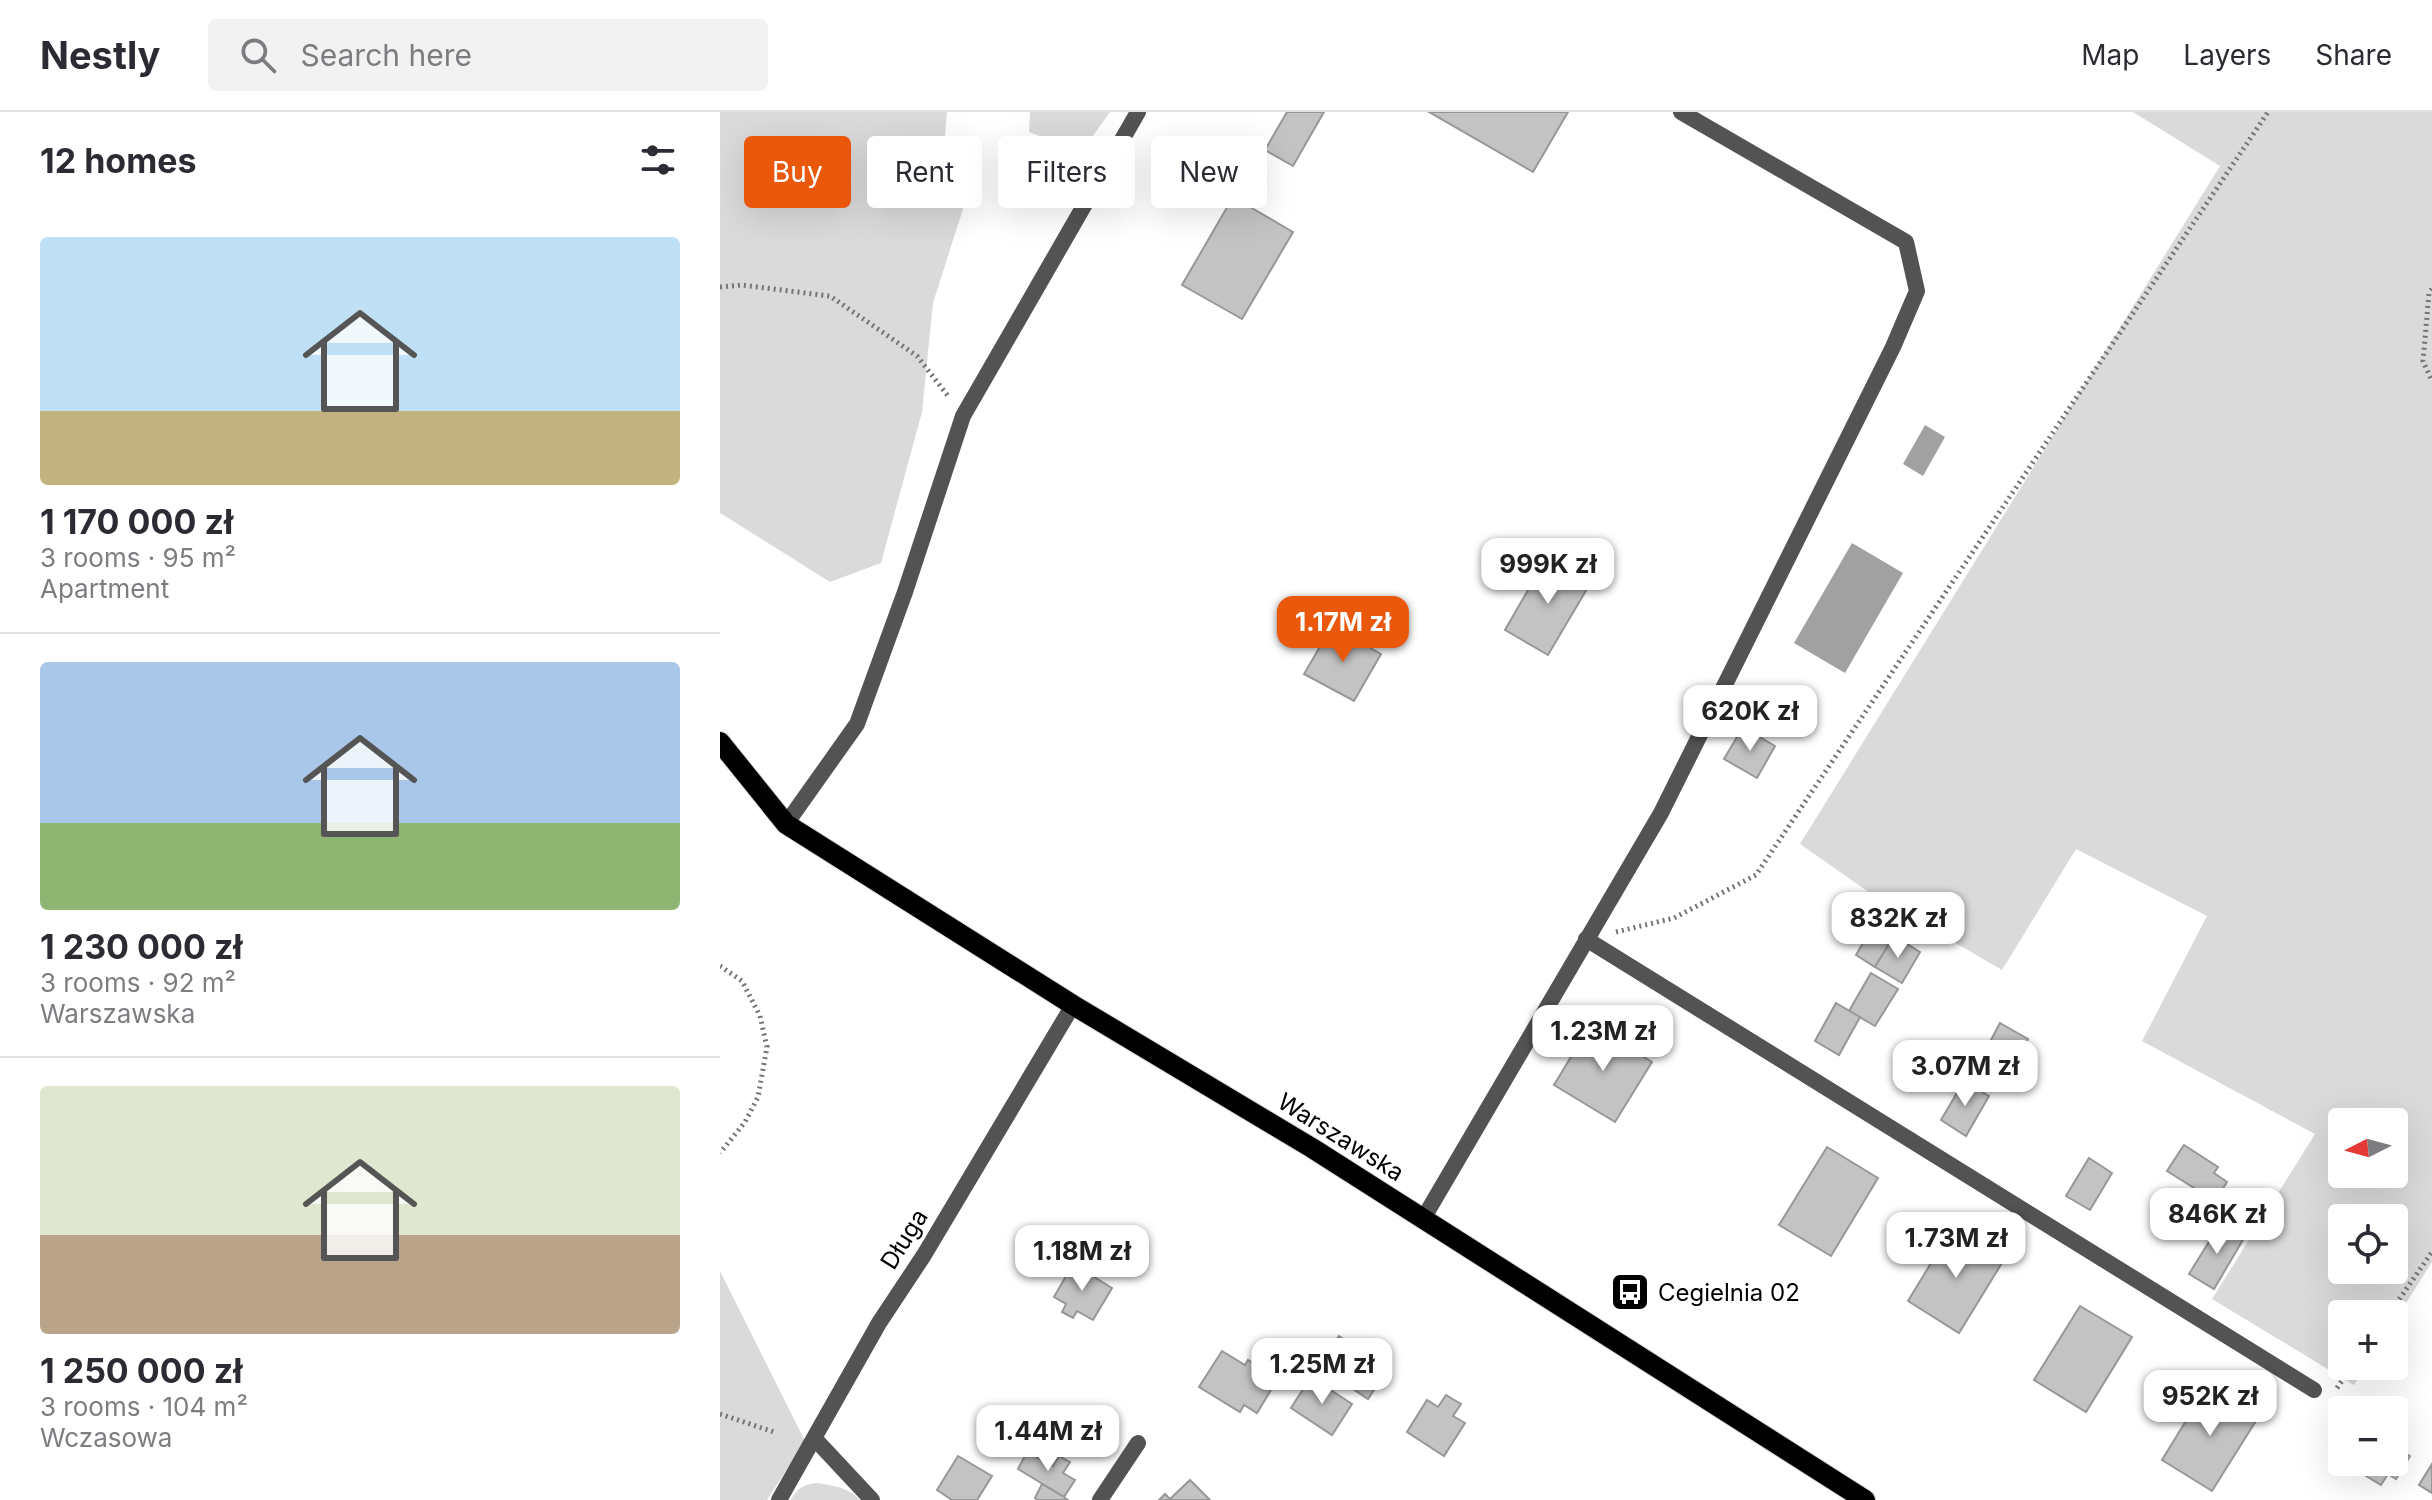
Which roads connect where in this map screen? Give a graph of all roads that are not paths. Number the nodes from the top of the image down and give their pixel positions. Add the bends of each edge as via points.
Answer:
1 (1138, 112) edge
2 (1681, 112) edge
3 (720, 742) edge
4 (786, 824) junction
5 (1586, 939) junction
6 (1073, 1005) junction
7 (1423, 1219) junction
8 (2314, 1390) dead end
9 (815, 1439) junction
10 (1138, 1443) dead end
11 (779, 1500) edge
12 (872, 1500) edge
13 (1100, 1500) edge
14 (1865, 1500) edge

1 - 4 street via 963,416 857,724
2 - 5 street via 1906,242 1917,291 1661,813
3 - 4 main road, Warszawska
4 - 6 main road, Warszawska
5 - 7 street
5 - 8 street
6 - 7 main road, Warszawska
6 - 9 street, Długa via 879,1323
7 - 14 main road, Warszawska
9 - 11 street, Długa
9 - 12 street
10 - 13 street

